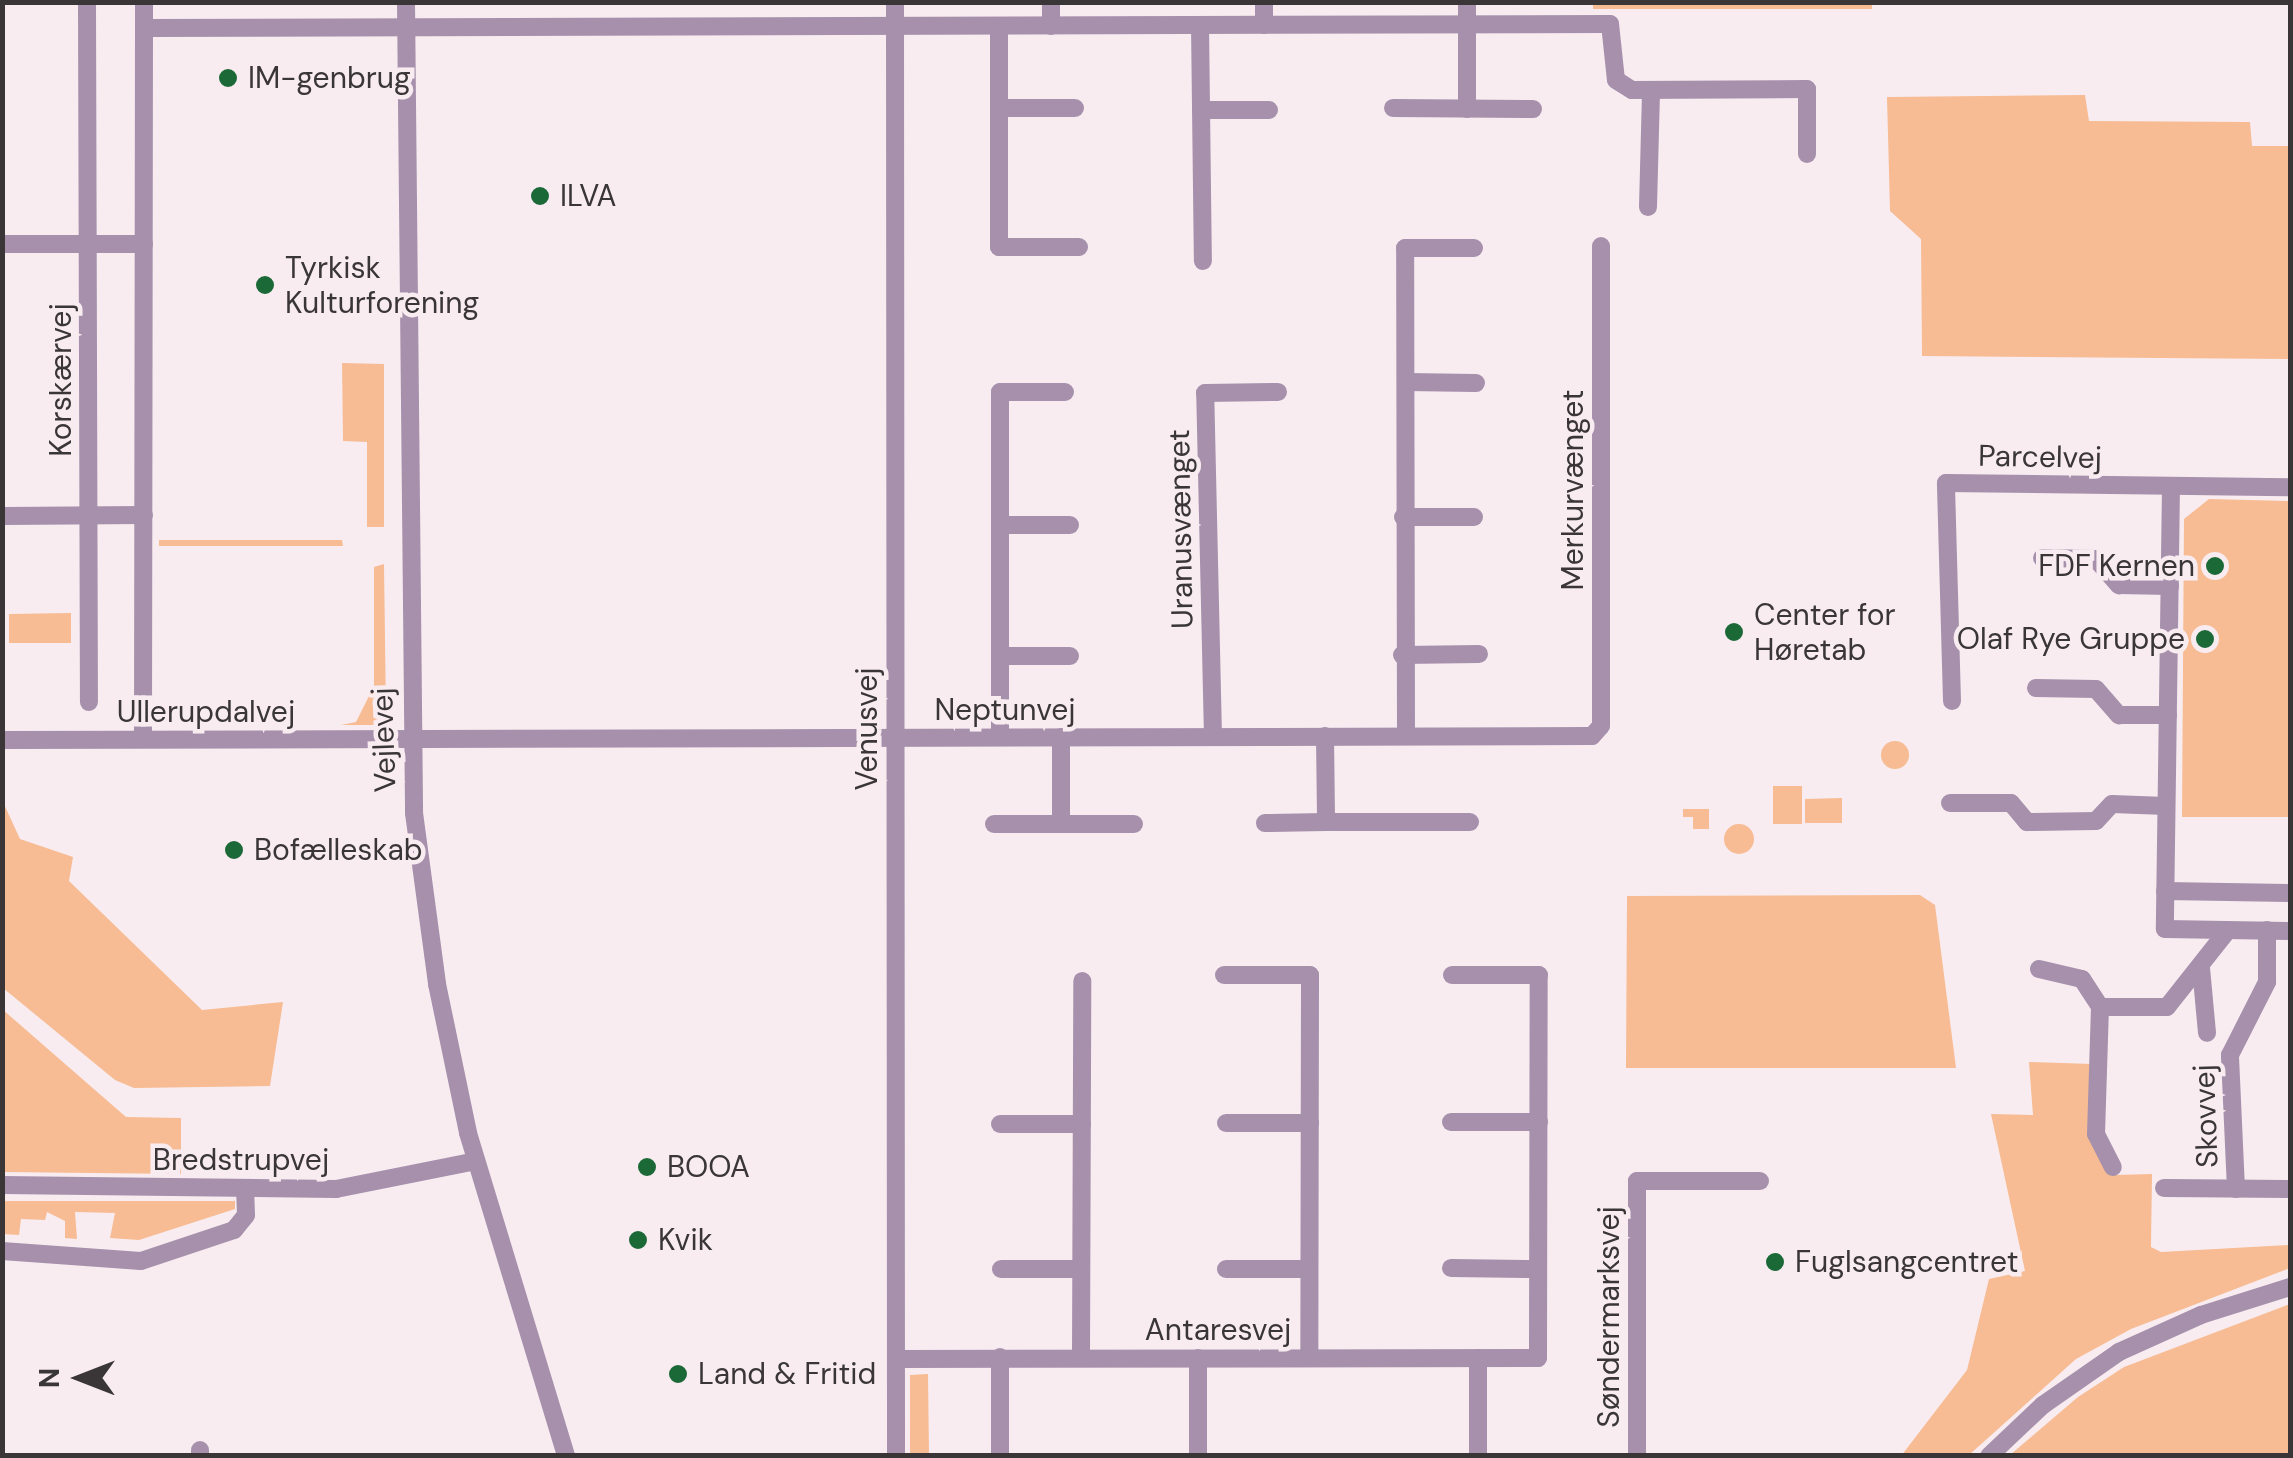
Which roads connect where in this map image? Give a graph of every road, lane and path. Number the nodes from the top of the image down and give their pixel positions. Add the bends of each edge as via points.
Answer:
1 (87, 2) edge
2 (144, 2) edge
3 (406, 2) edge
4 (894, 2) edge
5 (1050, 2) edge
6 (1264, 2) edge
7 (1466, 2) edge
8 (1200, 25) junction
9 (1264, 25) junction
10 (894, 26) junction
11 (1000, 26) junction
12 (1050, 26) junction
13 (1466, 26) junction
14 (407, 27) junction
15 (144, 28) junction
16 (1651, 92) junction
17 (1000, 108) junction
18 (1075, 108) dead end
19 (1392, 108) dead end
20 (1467, 108) junction
21 (1533, 109) dead end
22 (1201, 110) junction
23 (1269, 110) dead end
24 (1808, 154) dead end
25 (1648, 208) dead end
26 (2, 244) edge
27 (88, 244) junction
28 (144, 244) junction
29 (1601, 246) dead end
30 (1079, 247) dead end
31 (1474, 248) dead end
32 (1203, 261) dead end
33 (1406, 382) junction
34 (1476, 383) dead end
35 (1065, 392) dead end
36 (1278, 392) dead end
37 (2171, 486) junction
38 (2290, 487) edge
39 (144, 515) junction
40 (2, 516) edge
41 (89, 516) junction
42 (1403, 517) junction
43 (1474, 517) dead end
44 (1000, 526) junction
45 (1070, 526) dead end
46 (2042, 558) dead end
47 (2170, 586) junction
48 (1479, 654) dead end
49 (1402, 655) junction
50 (1000, 656) junction
51 (1070, 656) dead end
52 (2036, 688) dead end
53 (1952, 701) dead end
54 (90, 702) dead end
55 (2168, 716) junction
56 (1599, 734) joint
57 (1325, 736) junction
58 (1406, 736) junction
59 (894, 737) junction
60 (1000, 737) junction
61 (1061, 737) junction
62 (1213, 737) junction
63 (143, 739) junction
64 (410, 739) junction
65 (2, 740) edge
66 (1950, 803) dead end
67 (2166, 806) junction
68 (1264, 822) dead end
69 (1326, 822) junction
70 (1470, 822) dead end
71 (994, 824) dead end
72 (1061, 824) junction
73 (1134, 824) dead end
74 (2165, 891) junction
75 (2290, 893) edge
76 (2228, 930) junction
77 (2267, 930) junction
78 (2290, 930) edge
79 (2202, 968) junction
80 (2038, 970) dead end
81 (1224, 975) dead end
82 (1452, 975) dead end
83 (1082, 982) dead end
84 (2100, 1008) junction
85 (2207, 1033) dead end
86 (1452, 1122) dead end
87 (1539, 1122) junction
88 (1226, 1123) dead end
89 (1310, 1123) junction
90 (1000, 1124) dead end
91 (1082, 1124) junction
92 (476, 1161) junction
93 (2113, 1167) dead end
94 (1760, 1181) dead end
95 (2, 1185) edge
96 (2164, 1188) dead end
97 (2290, 1188) edge
98 (2236, 1189) junction
99 (245, 1190) junction
100 (2, 1251) edge
101 (1001, 1268) dead end
102 (1451, 1268) dead end
103 (1538, 1268) junction
104 (1082, 1269) junction
105 (1226, 1269) dead end
106 (1309, 1270) junction
107 (2290, 1288) edge
108 (1000, 1357) junction
109 (1081, 1358) junction
110 (1198, 1358) junction
111 (1309, 1358) junction
112 (1478, 1358) junction
113 (897, 1359) junction
114 (566, 1456) edge
115 (896, 1456) edge
116 (1000, 1456) edge
117 (1198, 1456) edge
118 (1478, 1456) edge
119 (1636, 1456) edge
120 (1989, 1456) edge

1 - 27 street, Korskærvej
2 - 15 street
3 - 14 street, Vejlevej
4 - 10 street, Venusvej
5 - 12 street
6 - 9 street
7 - 13 street
8 - 9 street
8 - 12 street
8 - 22 street
9 - 13 street
10 - 11 street
10 - 14 street
10 - 59 street, Venusvej
11 - 12 street
11 - 17 street
13 - 16 street via 1610,24 1616,80
13 - 20 street
14 - 15 street
14 - 64 street, Vejlevej
15 - 28 street
16 - 24 street via 1807,90
16 - 25 street
17 - 18 street
17 - 30 street via 1000,247
19 - 20 street
20 - 21 street
22 - 23 street
22 - 32 street
26 - 27 street
27 - 28 street
27 - 41 street, Korskærvej
28 - 39 street
29 - 56 street, Merkurvænget
31 - 33 street via 1404,248
33 - 34 street
33 - 42 street
35 - 44 street via 1000,392
36 - 62 street, Uranusvænget via 1205,394
37 - 38 street, Parcelvej
37 - 47 street
37 - 53 street, Parcelvej via 1946,483
39 - 41 street
39 - 63 street
40 - 41 street
41 - 54 street, Korskærvej
42 - 43 street
42 - 49 street
44 - 45 street
44 - 50 street
46 - 47 street via 2096,559 2119,585
47 - 55 street
48 - 49 street
49 - 58 street
50 - 51 street
50 - 60 street
52 - 55 street via 2096,689 2119,716
55 - 67 street
56 - 58 street, Neptunvej
57 - 58 street, Neptunvej
57 - 62 street, Neptunvej
57 - 69 street
59 - 60 street, Neptunvej
59 - 64 street, Neptunvej
59 - 113 street, Venusvej
60 - 61 street, Neptunvej
61 - 62 street, Neptunvej
61 - 72 street
63 - 64 street, Ullerupdalvej
63 - 65 street, Ullerupdalvej
64 - 92 street, Vejlevej via 437,984
66 - 67 street via 2011,803 2028,822 2096,821 2112,804
67 - 74 street
68 - 69 street
69 - 70 street
71 - 72 street
72 - 73 street
74 - 75 street
74 - 76 street via 2165,929
76 - 77 street
76 - 79 street
77 - 78 street
77 - 98 street, Skovvej via 2267,982 2230,1055
79 - 84 street via 2168,1007
79 - 85 street, Skovvej
80 - 84 street via 2082,979
81 - 89 street via 1310,975
82 - 87 street via 1539,975
83 - 91 street
84 - 93 street via 2096,1134
86 - 87 street
87 - 103 street
88 - 89 street
89 - 106 street
90 - 91 street
91 - 104 street
92 - 99 street, Bredstrupvej via 336,1189
92 - 114 street, Vejlevej
94 - 119 street, Søndermarksvej via 1637,1181
95 - 99 street, Bredstrupvej
96 - 98 street, Skovvej
97 - 98 street, Skovvej
99 - 100 street via 246,1215 234,1230 141,1261
101 - 104 street
102 - 103 street
103 - 112 street, Antaresvej via 1538,1358
104 - 109 street
105 - 106 street
106 - 111 street
107 - 120 street via 2202,1315 2119,1352 2043,1405
108 - 109 street, Antaresvej
108 - 113 street, Antaresvej
108 - 116 street
109 - 110 street, Antaresvej
110 - 111 street, Antaresvej
110 - 117 street
111 - 112 street, Antaresvej
112 - 118 street
113 - 115 street, Venusvej

